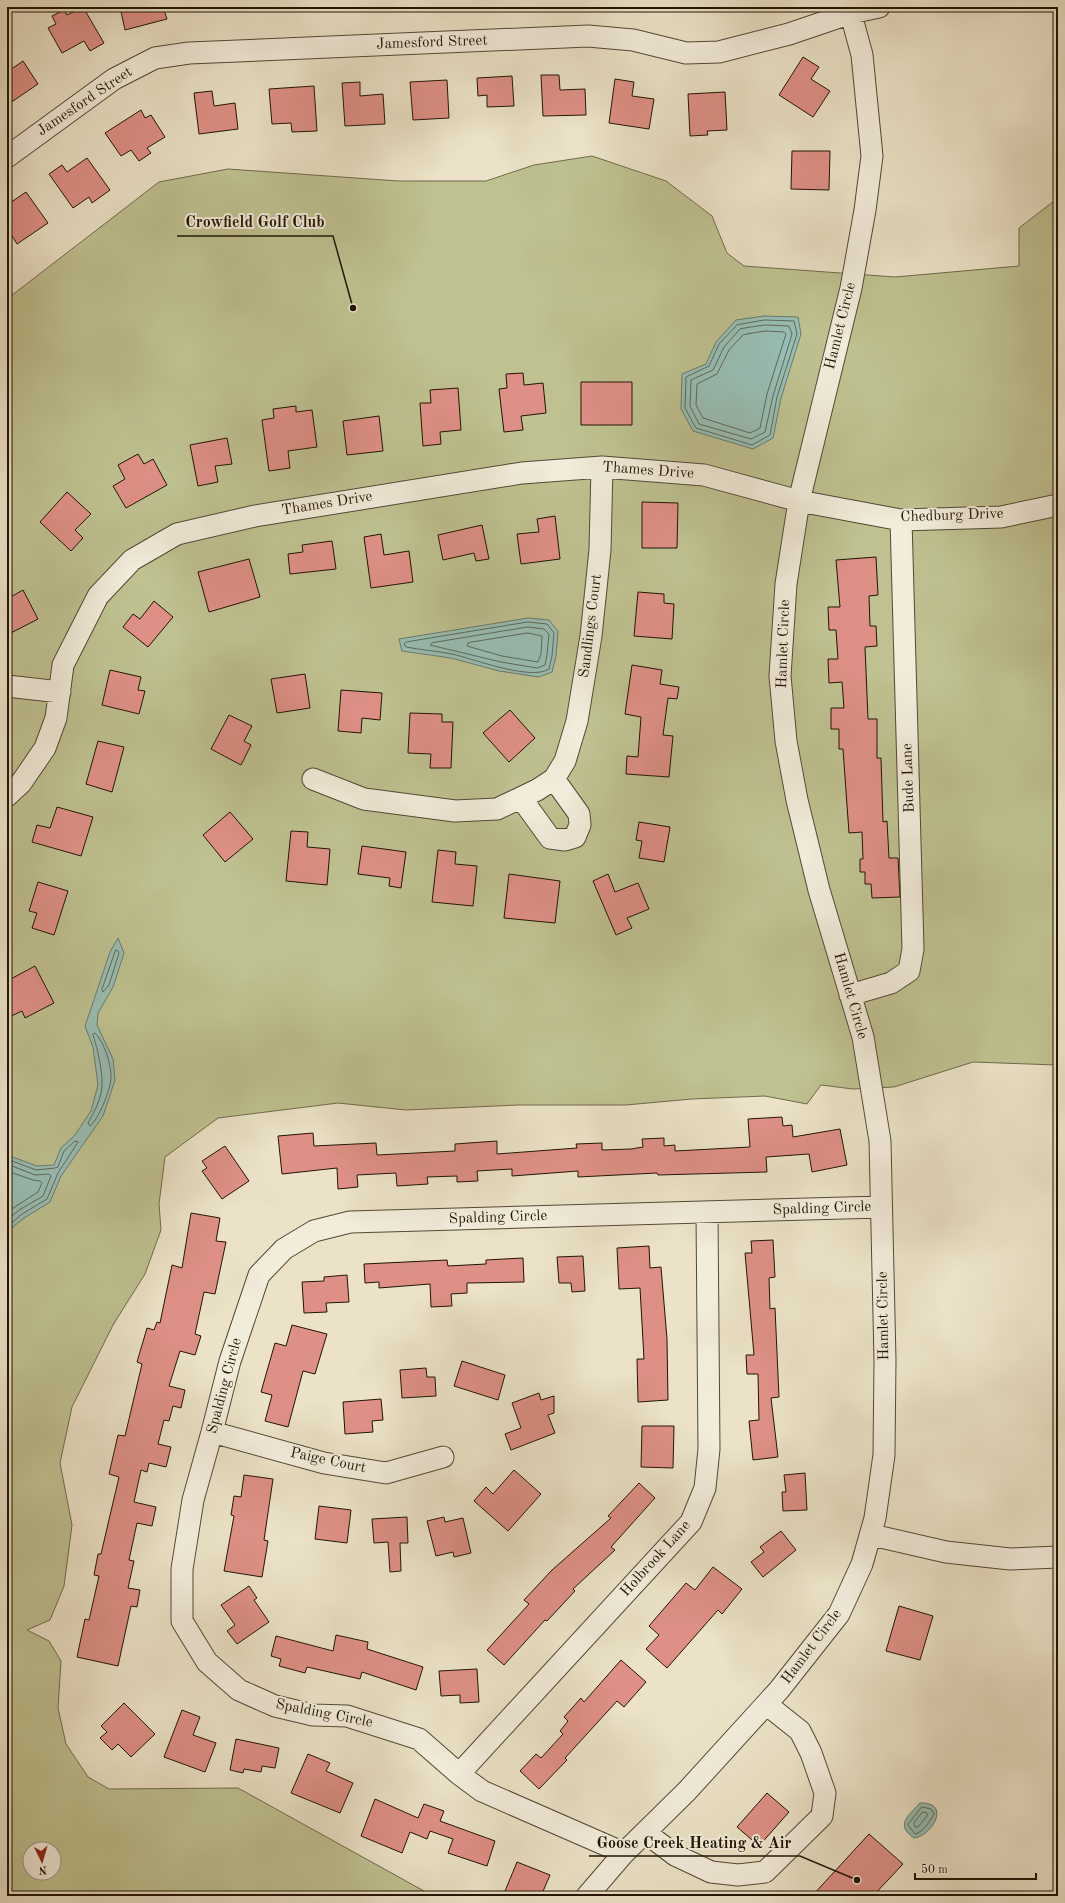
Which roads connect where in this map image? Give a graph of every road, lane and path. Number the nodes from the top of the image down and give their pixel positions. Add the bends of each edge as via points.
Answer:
1 (879, 7) edge
2 (850, 10) edge
3 (7, 157) edge
4 (602, 467) junction
5 (799, 501) junction
6 (1058, 505) edge
7 (901, 520) junction
8 (7, 686) edge
9 (60, 692) junction
10 (313, 779) dead end
11 (554, 779) junction
12 (7, 796) edge
13 (521, 798) junction
14 (850, 995) junction
15 (881, 1207) junction
16 (707, 1212) junction
17 (212, 1432) junction
18 (443, 1457) dead end
19 (872, 1535) junction
20 (1058, 1557) edge
21 (766, 1704) junction
22 (459, 1774) junction
23 (646, 1833) junction
24 (624, 1853) junction
25 (587, 1896) edge

1 - 2 street, Jamesford Street
2 - 3 street, Jamesford Street via 789,34 719,52 686,53 633,40 588,36 197,52 155,58 114,79
2 - 5 street, Hamlet Circle via 862,55 872,156 851,288
4 - 5 street, Thames Drive via 704,475
4 - 9 street, Thames Drive via 514,474 255,516 177,534 132,560 98,596 63,665
4 - 11 street, Sandlings Court via 600,550 592,636 578,721 565,761
5 - 7 street, Chedburg Drive
5 - 14 street, Hamlet Circle via 786,584 780,676 786,741 797,800 819,890
6 - 7 street, Chedburg Drive via 1001,517
7 - 14 street, Bude Lane via 913,949 910,971 891,983
8 - 9 street
9 - 12 street, Thames Drive via 56,718 45,748 21,783
10 - 13 street, Sandlings Court via 364,800 455,811 498,809
11 - 13 street, Sandlings Court
11 - 13 street via 579,814 580,825 575,837 565,840 550,838
14 - 15 street, Hamlet Circle via 863,1038 880,1141
15 - 16 street, Spalding Circle
15 - 19 street, Hamlet Circle via 885,1360 884,1455
16 - 17 street, Spalding Circle via 350,1222 314,1231 284,1249 259,1275 230,1361
16 - 22 street, Holbrook Lane via 709,1449 705,1488 691,1522
17 - 18 street, Paige Court via 324,1463 386,1473
17 - 22 street, Spalding Circle via 193,1500 182,1569 182,1621 207,1662 239,1690 276,1706 313,1715 346,1716 419,1739
19 - 20 street via 946,1552 1010,1559
19 - 21 street, Hamlet Circle via 839,1614
21 - 23 street, Hamlet Circle
21 - 23 street via 800,1731 811,1753 825,1793 822,1816 765,1872 738,1875 711,1872 675,1855
22 - 24 street, Spalding Circle via 482,1791
23 - 24 street, Hamlet Circle
24 - 25 street, Hamlet Circle

